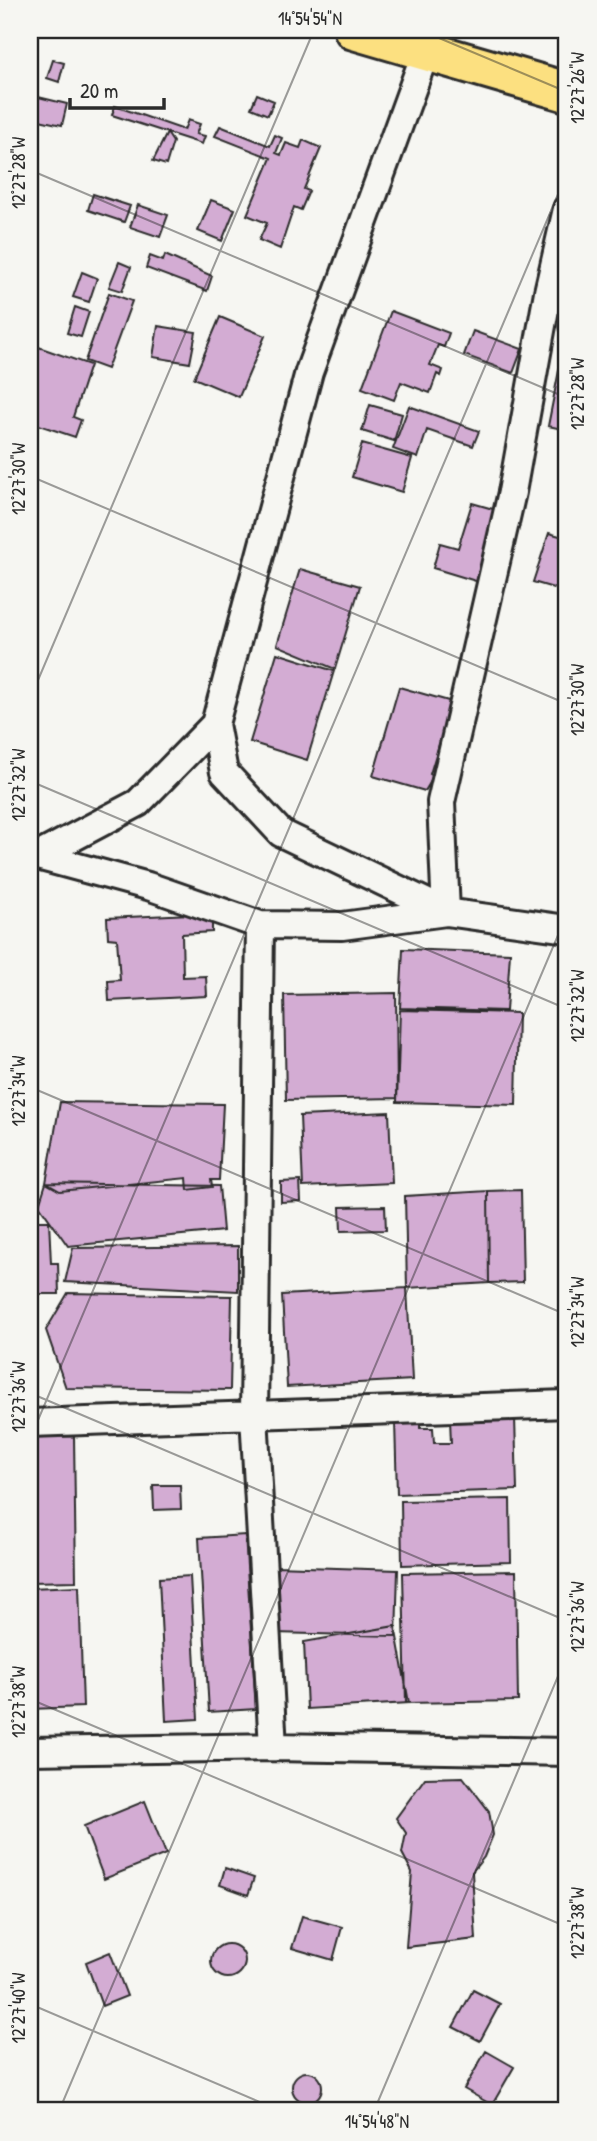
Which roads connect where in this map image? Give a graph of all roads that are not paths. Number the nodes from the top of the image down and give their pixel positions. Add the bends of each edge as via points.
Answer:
1 (354, 30) edge
2 (426, 51) junction
3 (567, 92) edge
4 (567, 209) edge
5 (215, 724) junction
6 (34, 855) edge
7 (446, 912) junction
8 (260, 925) junction
9 (567, 929) edge
10 (567, 1404) edge
11 (254, 1415) junction
12 (30, 1423) edge
13 (272, 1747) junction
14 (30, 1751) edge
15 (567, 1752) edge

1 - 2 main road
2 - 3 main road
2 - 5 street via 309,372
4 - 7 street via 512,492 441,802
5 - 6 street via 138,803
5 - 7 street via 224,772 281,833
6 - 8 street via 148,886
7 - 8 street via 342,926
7 - 9 street
8 - 11 street
10 - 11 street
11 - 12 street
11 - 13 street
13 - 14 street
13 - 15 street

